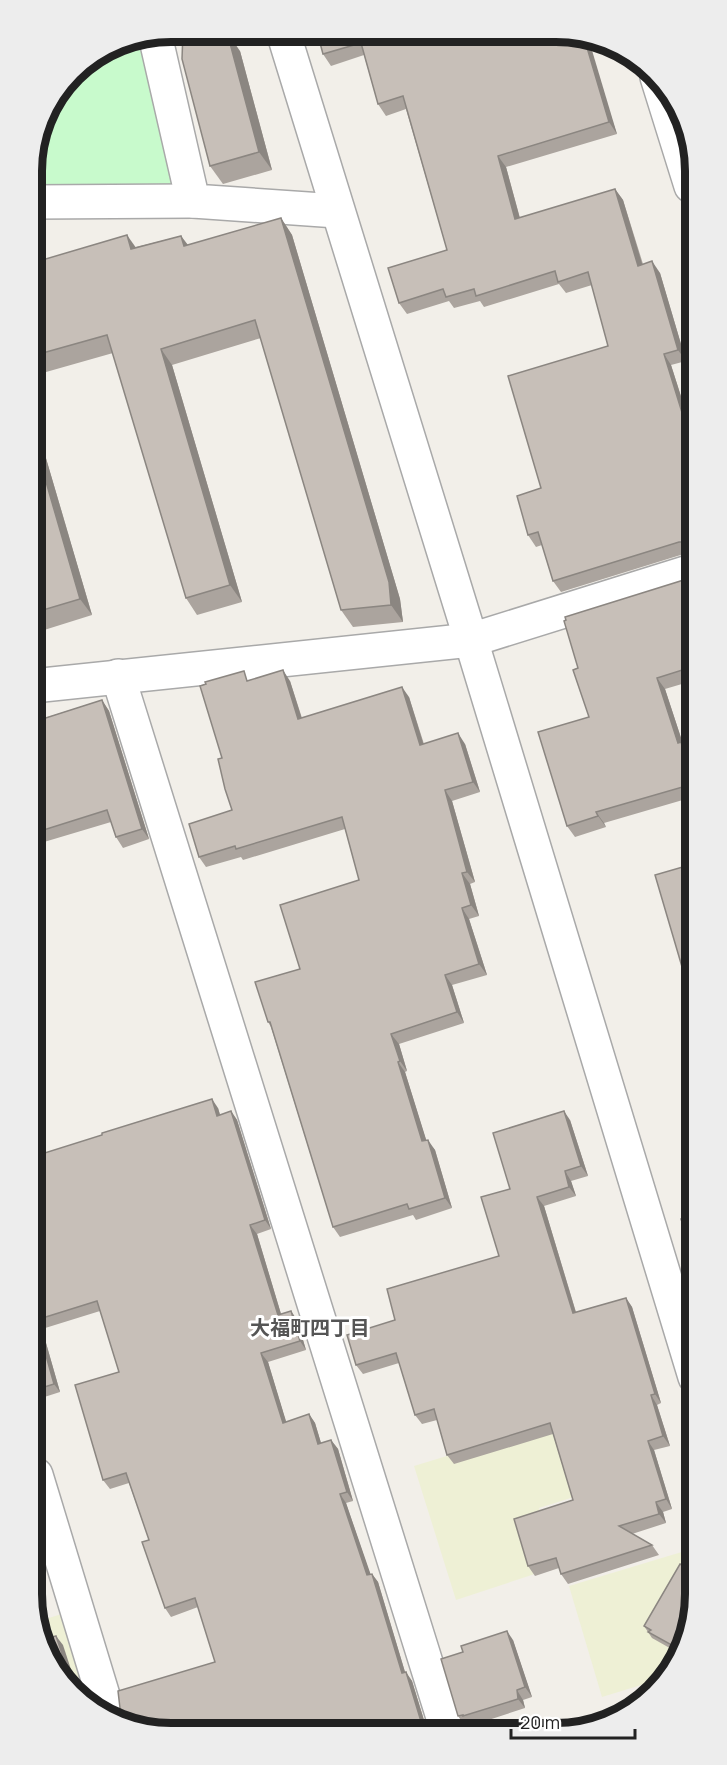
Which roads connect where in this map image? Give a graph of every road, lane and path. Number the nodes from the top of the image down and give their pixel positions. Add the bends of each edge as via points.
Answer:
1 (286, 42) edge
2 (157, 43) edge
3 (665, 101) edge
4 (685, 166) edge
5 (194, 201) junction
6 (42, 202) edge
7 (337, 211) junction
8 (685, 573) edge
9 (471, 640) junction
10 (118, 676) junction
11 (42, 685) edge
12 (685, 1347) edge
13 (42, 1495) edge
14 (106, 1705) edge
15 (445, 1723) edge

1 - 7 street
2 - 5 street
3 - 4 street
5 - 6 street
5 - 7 street
7 - 9 street
8 - 9 street
9 - 10 street
9 - 12 street
10 - 11 street
10 - 15 street
13 - 14 street

